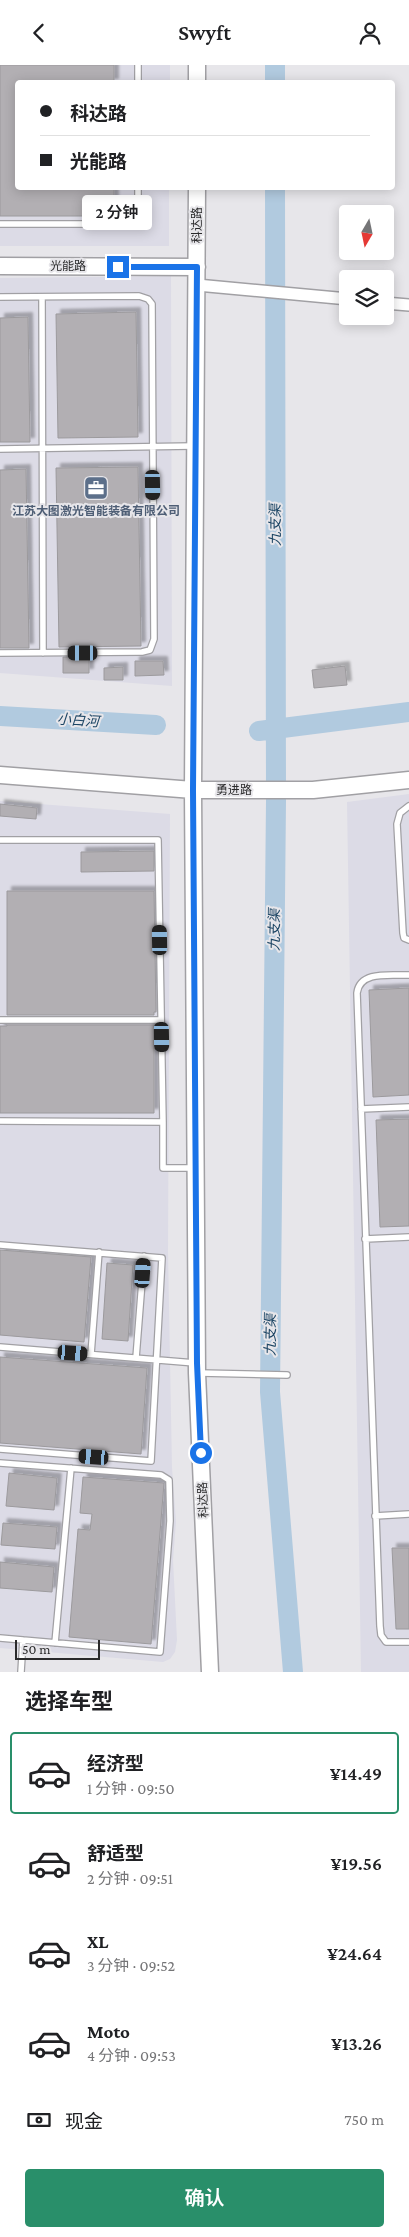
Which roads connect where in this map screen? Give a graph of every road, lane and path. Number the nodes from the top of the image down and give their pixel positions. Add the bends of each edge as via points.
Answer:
1 (138, 65) edge
2 (197, 65) edge
3 (138, 80) edge
4 (197, 80) edge
5 (138, 190) edge
6 (197, 190) edge
7 (0, 224) edge
8 (0, 266) edge
9 (197, 267) junction
10 (197, 285) junction
11 (0, 297) edge
12 (42, 297) junction
13 (339, 298) edge
14 (394, 304) edge
15 (409, 305) edge
16 (153, 447) junction
17 (196, 447) junction
18 (42, 448) junction
19 (0, 449) edge
20 (0, 653) edge
21 (43, 653) junction
22 (0, 775) edge
23 (409, 780) edge
24 (193, 790) junction
25 (409, 806) edge
26 (0, 840) edge
27 (409, 940) edge
28 (409, 975) edge
29 (162, 1020) junction
30 (0, 1021) edge
31 (409, 1107) edge
32 (361, 1109) junction
33 (0, 1121) edge
34 (163, 1122) junction
35 (196, 1168) junction
36 (409, 1237) edge
37 (365, 1239) junction
38 (0, 1245) edge
39 (99, 1253) junction
40 (144, 1256) junction
41 (0, 1347) edge
42 (91, 1354) junction
43 (136, 1358) junction
44 (157, 1360) junction
45 (197, 1368) junction
46 (288, 1375) dead end
47 (0, 1449) edge
48 (0, 1463) edge
49 (71, 1468) junction
50 (409, 1514) edge
51 (375, 1516) junction
52 (0, 1638) edge
53 (23, 1640) junction
54 (409, 1642) edge
55 (55, 1643) junction
56 (21, 1672) edge
57 (210, 1672) edge

1 - 3 lane
2 - 4 street
5 - 7 lane via 138,213 134,221 126,224
6 - 9 street, 科达路
8 - 9 street, 光能路
9 - 10 street, 科达路
10 - 13 street
10 - 17 street, 科达路
11 - 12 lane
12 - 16 lane via 139,296 152,304
12 - 18 lane
14 - 15 street
16 - 17 lane
16 - 18 lane
16 - 21 lane via 154,639 150,650
17 - 24 street, 科达路
18 - 19 lane
18 - 21 lane
20 - 21 lane
22 - 24 street, 勇进路
23 - 24 street, 勇进路 via 313,791
24 - 35 street, 科达路
25 - 27 lane via 400,813 398,824 403,933
26 - 29 lane via 158,840
28 - 32 lane via 372,977 358,985
29 - 30 lane
29 - 34 lane
31 - 32 lane
32 - 37 lane
33 - 34 lane
34 - 35 lane via 163,1167
35 - 45 street, 科达路
36 - 37 lane
37 - 51 lane
38 - 39 lane
39 - 40 lane
39 - 42 lane
40 - 43 lane
40 - 44 lane via 162,1257
41 - 42 lane
42 - 43 lane
43 - 44 lane
44 - 45 lane
44 - 47 lane via 151,1461
45 - 46 lane via 228,1374
45 - 57 street, 科达路
48 - 49 lane
49 - 55 lane
49 - 55 lane via 149,1473 169,1480 170,1521 160,1652
50 - 51 lane
51 - 54 lane via 381,1635 386,1642
52 - 53 lane
53 - 55 lane
53 - 56 lane

